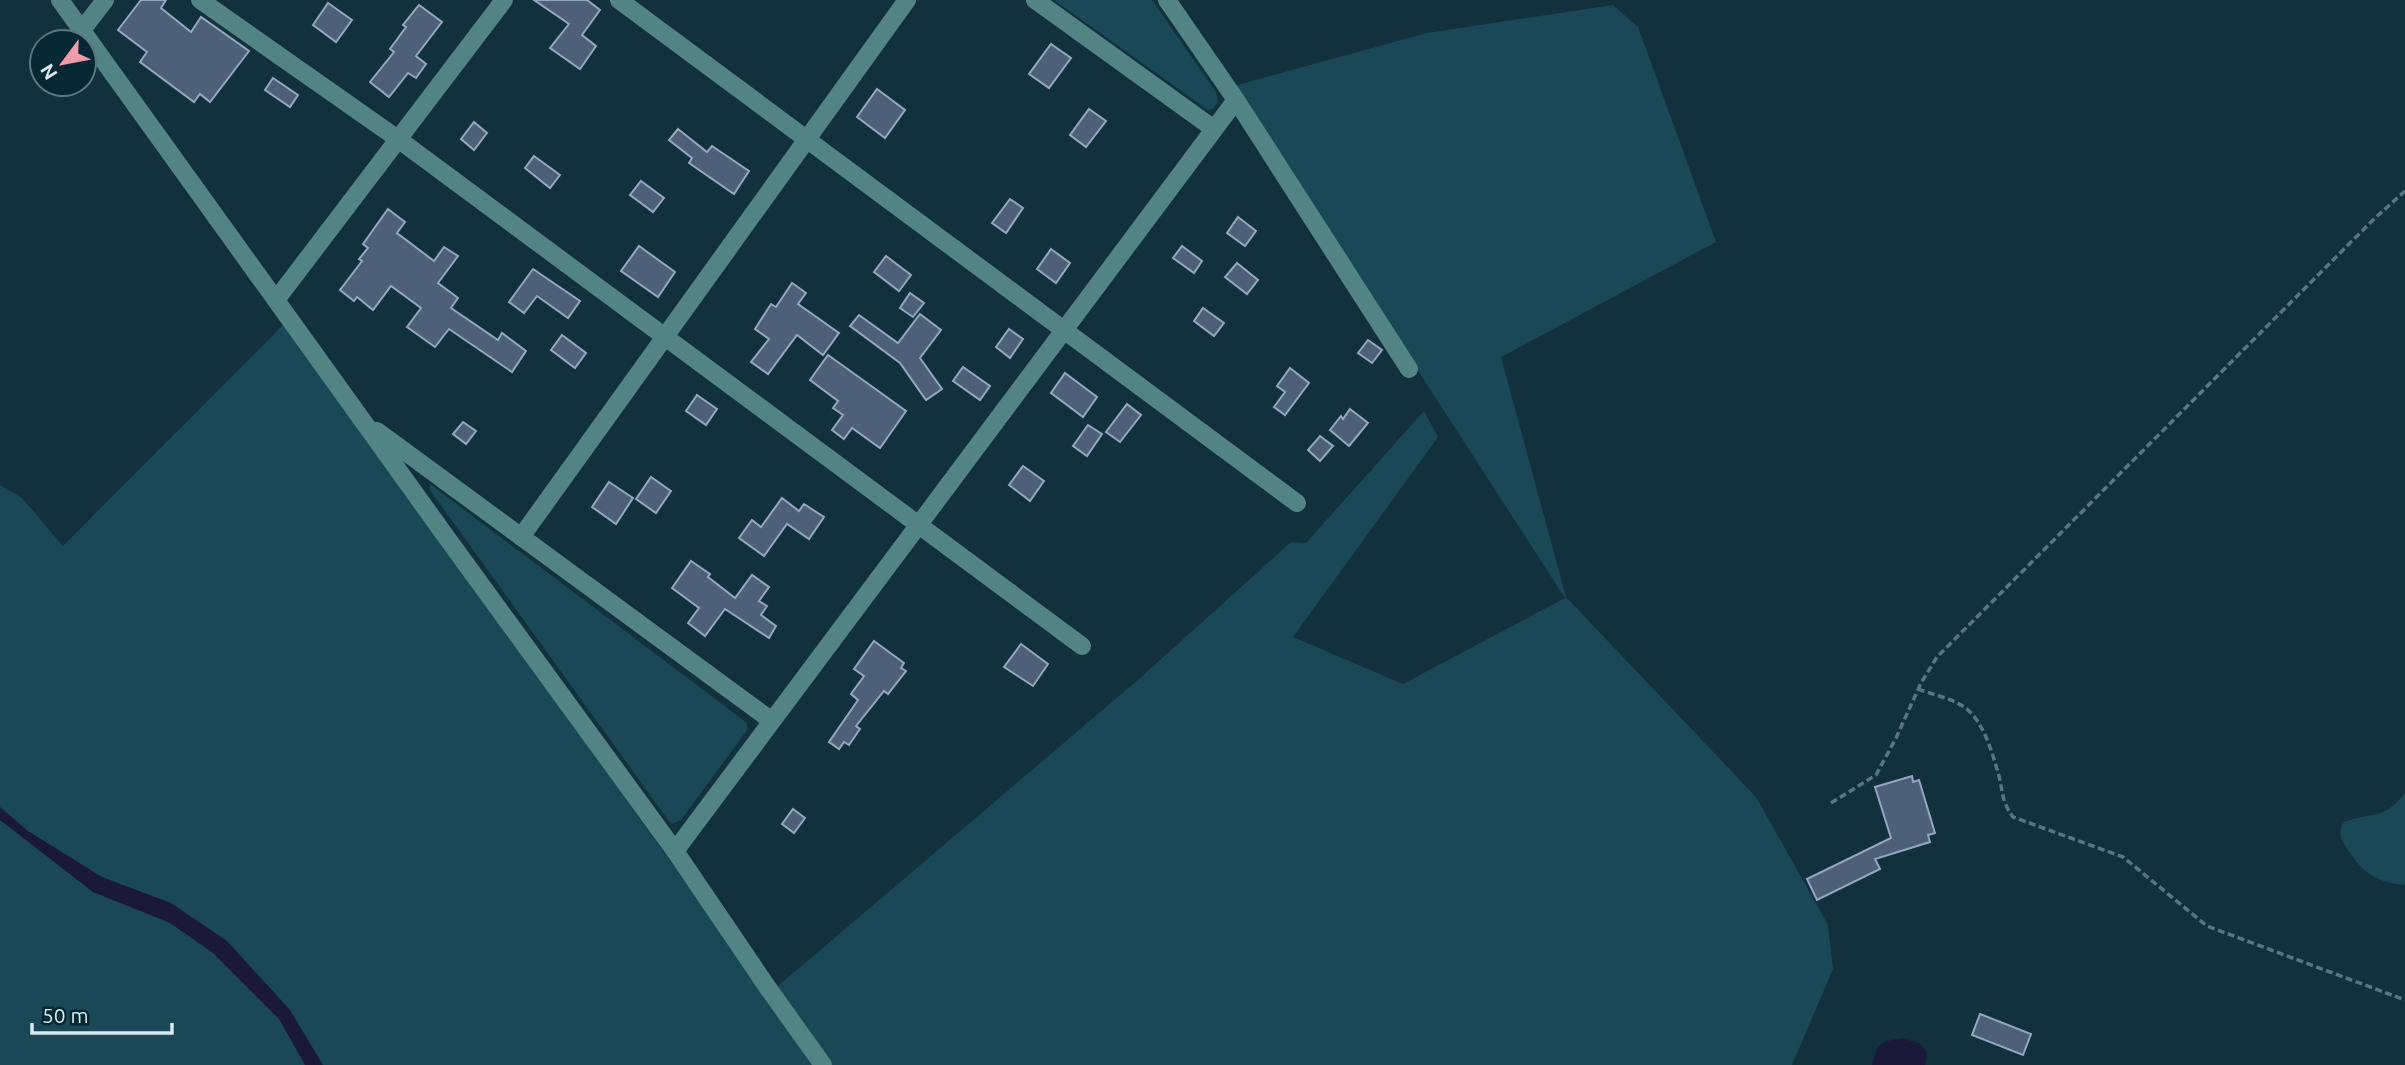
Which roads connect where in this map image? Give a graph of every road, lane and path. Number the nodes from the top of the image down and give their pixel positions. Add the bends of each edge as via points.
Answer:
1 (60, 0) edge
2 (105, 0) edge
3 (200, 0) edge
4 (504, 0) edge
5 (619, 0) edge
6 (907, 0) edge
7 (1035, 0) edge
8 (1167, 0) edge
9 (81, 28) edge
10 (84, 28) edge
11 (98, 52) edge
12 (1237, 100) junction
13 (1214, 130) junction
14 (398, 139) junction
15 (807, 140) junction
16 (2405, 191) edge
17 (276, 300) junction
18 (1064, 330) junction
19 (665, 337) junction
20 (1409, 369) dead end
21 (364, 422) junction
22 (1297, 503) dead end
23 (919, 525) junction
24 (521, 537) junction
25 (1082, 646) dead end
26 (1917, 690) junction
27 (772, 721) junction
28 (1831, 803) dead end
29 (675, 851) junction
30 (2405, 1000) edge
31 (823, 1065) edge

1 - 9 street
2 - 10 street
3 - 14 street
4 - 14 street
5 - 15 street
6 - 15 street
7 - 13 street
8 - 12 street
11 - 17 street
12 - 13 street
12 - 20 street
13 - 18 street
14 - 17 street
14 - 19 street
15 - 18 street
15 - 19 street
16 - 26 path via 1937,657
17 - 21 street
18 - 22 street
18 - 23 street
19 - 23 street
19 - 24 street
21 - 24 street
21 - 29 street
23 - 25 street
23 - 27 street
24 - 27 street
26 - 28 path via 1876,775
26 - 30 path via 1968,710 1984,733 2004,804 2013,817 2123,858 2207,926
27 - 29 street
29 - 31 street

